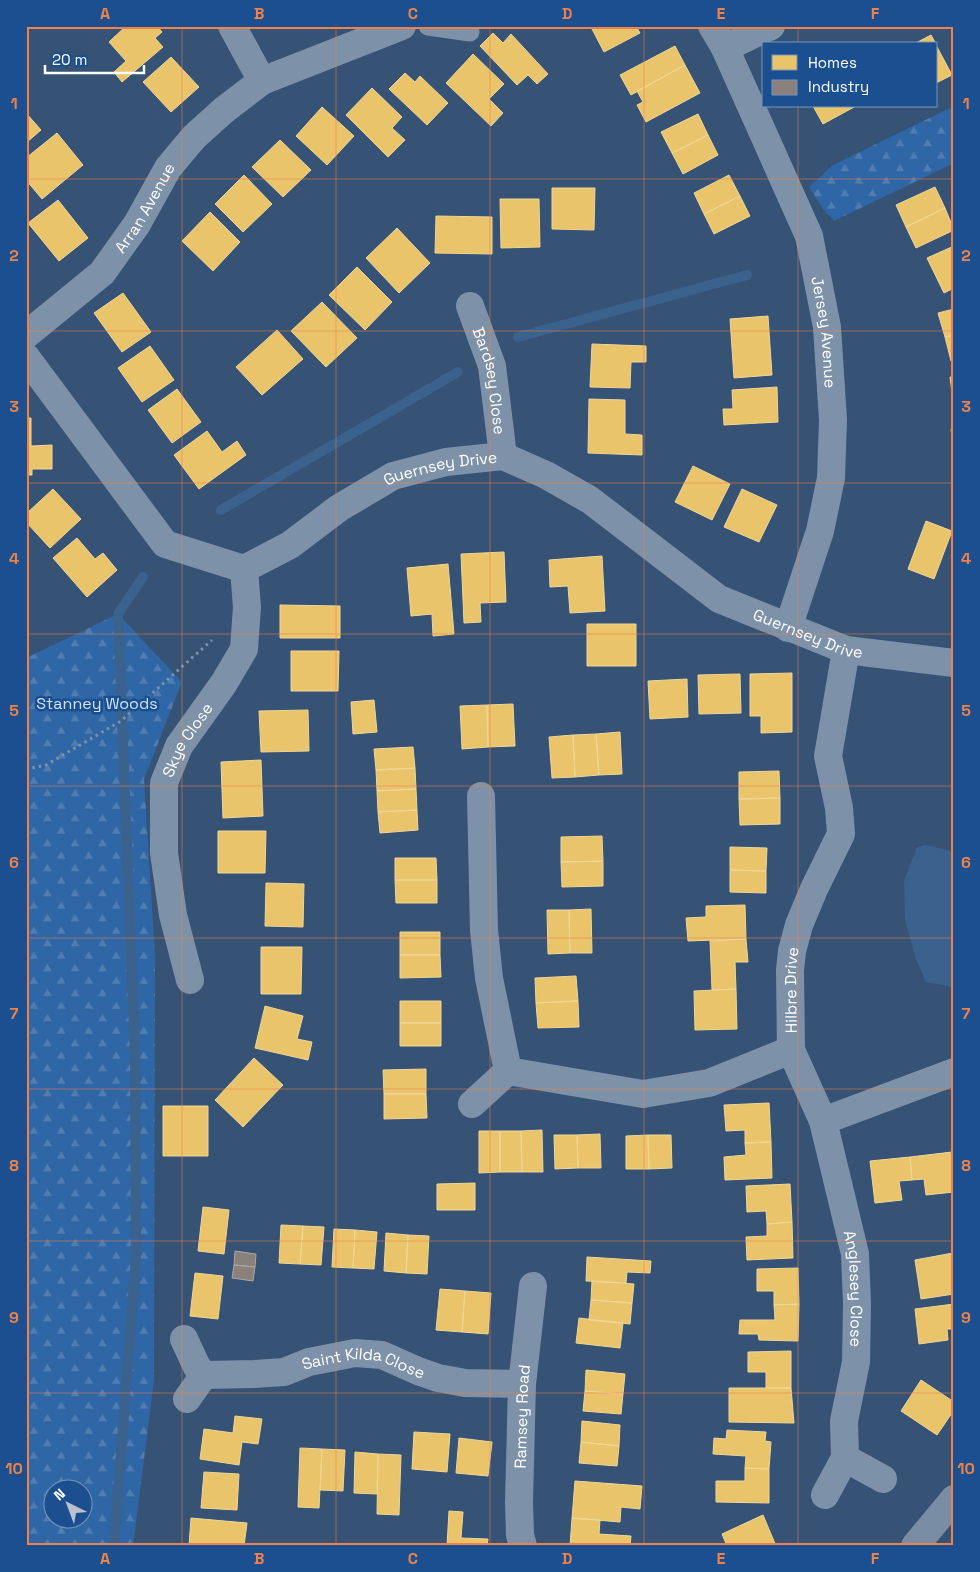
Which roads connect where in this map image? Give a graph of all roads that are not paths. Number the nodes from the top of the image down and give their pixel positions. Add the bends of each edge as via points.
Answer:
1 (232, 26) edge
2 (402, 26) edge
3 (428, 26) edge
4 (771, 26) edge
5 (470, 32) dead end
6 (718, 37) edge
7 (262, 80) junction
8 (470, 306) dead end
9 (26, 335) edge
10 (26, 357) edge
11 (503, 456) junction
12 (244, 569) junction
13 (788, 628) junction
14 (846, 650) junction
15 (954, 663) edge
16 (481, 796) dead end
17 (190, 980) dead end
18 (791, 1050) junction
19 (508, 1071) junction
20 (954, 1072) edge
21 (472, 1104) dead end
22 (822, 1121) junction
23 (533, 1286) dead end
24 (184, 1339) dead end
25 (204, 1375) junction
26 (522, 1384) junction
27 (187, 1399) dead end
28 (845, 1458) junction
29 (883, 1479) dead end
30 (825, 1495) dead end
31 (954, 1499) edge
32 (523, 1546) edge
33 (915, 1546) edge

1 - 7 street
2 - 7 street, Arran Avenue
3 - 5 lane
4 - 6 street, Jersey Avenue
6 - 13 street, Jersey Avenue via 809,236 827,327 833,420 831,478 820,531
7 - 9 street, Arran Avenue via 194,137 168,168 137,224 102,273
8 - 11 street, Bardsey Close via 492,366
10 - 12 street via 165,544
11 - 12 street, Guernsey Drive via 446,462 393,476 340,508 290,545
11 - 13 street, Guernsey Drive via 590,500 719,599
12 - 17 street, Skye Close via 247,607 244,649 180,746 164,783 166,862 173,915
13 - 14 street, Guernsey Drive
14 - 15 street, Guernsey Drive
14 - 18 street, Hilbre Drive via 828,756 841,834 799,925 792,951
16 - 19 street via 484,930 489,978
18 - 19 street, Hilbre Drive via 709,1083 642,1094
18 - 22 street, Anglesey Close
19 - 21 street
20 - 22 street
22 - 28 street, Anglesey Close via 855,1254 856,1362 844,1421
23 - 26 street, Ramsey Road
24 - 25 street
25 - 26 street, Saint Kilda Close via 284,1372 310,1362 355,1353 382,1355 438,1378 465,1384
25 - 27 street
26 - 32 street, Ramsey Road via 519,1502
28 - 29 street
28 - 30 street, Anglesey Close
31 - 33 street

